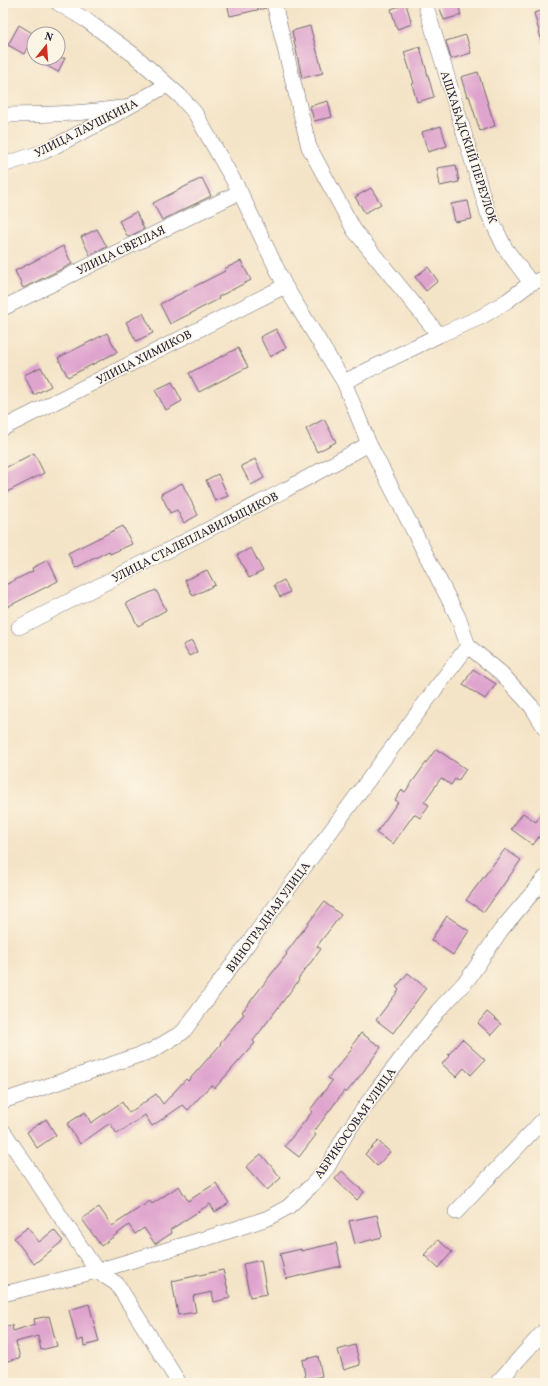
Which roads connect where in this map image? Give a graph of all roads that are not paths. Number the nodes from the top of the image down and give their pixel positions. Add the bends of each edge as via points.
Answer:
1 (58, 3) edge
2 (274, 3) edge
3 (425, 3) edge
4 (167, 85) junction
5 (130, 106) junction
6 (3, 115) edge
7 (3, 165) edge
8 (240, 192) junction
9 (545, 278) edge
10 (531, 283) junction
11 (285, 286) junction
12 (3, 308) edge
13 (439, 335) junction
14 (344, 382) junction
15 (3, 428) edge
16 (369, 444) junction
17 (19, 627) dead end
18 (468, 646) junction
19 (545, 728) edge
20 (545, 878) edge
21 (3, 1101) edge
22 (545, 1118) edge
23 (3, 1131) edge
24 (456, 1212) dead end
25 (97, 1271) junction
26 (3, 1294) edge
27 (545, 1330) edge
28 (179, 1383) edge
29 (497, 1383) edge

1 - 4 street via 128,51
2 - 13 street via 309,147 354,230
3 - 10 street, АШХАБАДСКИЙ ПЕРЕУЛОК via 488,213 505,248
4 - 5 street, УЛИЦА ЛАУШКИНА
4 - 8 street via 195,113
5 - 6 street via 45,115
5 - 7 street, УЛИЦА ЛАУШКИНА via 43,152
8 - 11 street
8 - 12 street, УЛИЦА СВЕТЛАЯ
9 - 10 street
10 - 13 street via 481,318
11 - 14 street
11 - 15 street, УЛИЦА ХИМИКОВ
13 - 14 street
14 - 16 street
16 - 17 street, УЛИЦА СТАЛЕПЛАВИЛЬЩИКОВ
16 - 18 street via 458,617
18 - 19 street via 501,673 532,707
18 - 21 street, ВИНОГРАДНАЯ УЛИЦА via 184,1032 151,1050
20 - 25 street, АБРИКОСОВАЯ УЛИЦА via 501,930 468,978 438,1011 376,1091 346,1134 327,1168 288,1207 268,1218 224,1233
22 - 24 street
23 - 25 street
25 - 26 street, АБРИКОСОВАЯ УЛИЦА
25 - 28 street via 117,1284
27 - 29 street

